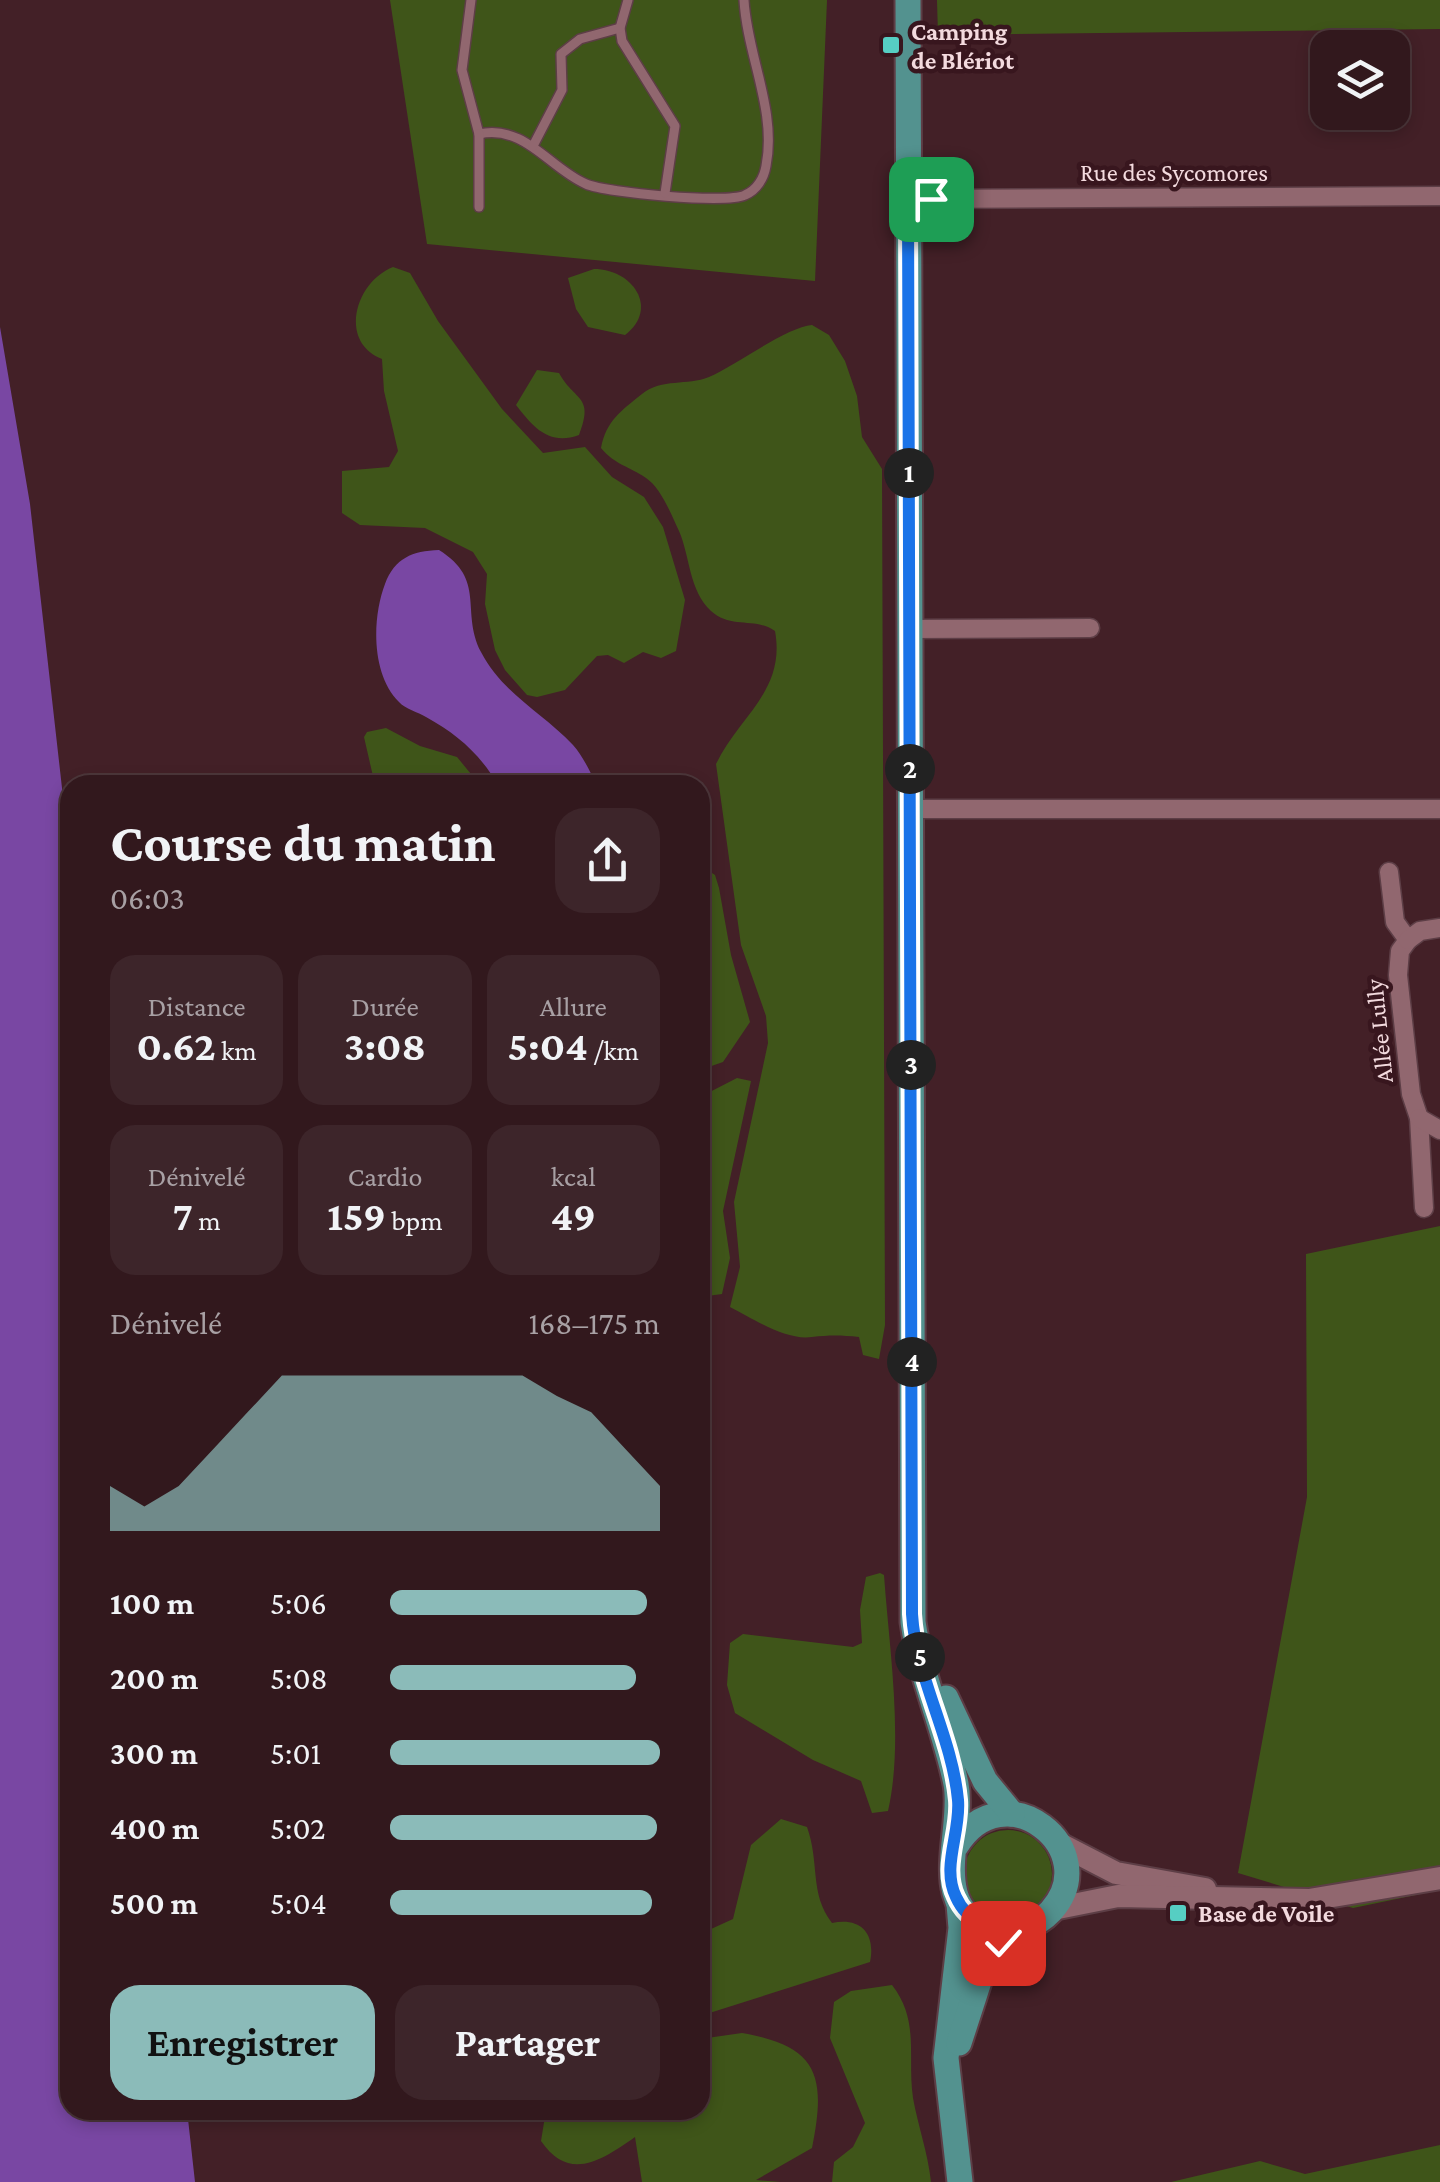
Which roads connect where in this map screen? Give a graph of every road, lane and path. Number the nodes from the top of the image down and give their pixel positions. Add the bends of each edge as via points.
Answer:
1 (471, 0) edge
2 (628, 0) edge
3 (744, 0) edge
4 (908, 0) edge
5 (620, 28) junction
6 (480, 134) junction
7 (533, 146) junction
8 (666, 193) junction
9 (1440, 196) edge
10 (908, 199) junction
11 (479, 207) dead end
12 (1090, 628) dead end
13 (910, 630) junction
14 (910, 809) junction
15 (1440, 809) edge
16 (1390, 872) dead end
17 (1440, 928) edge
18 (1408, 940) junction
19 (1419, 1118) junction
20 (1440, 1130) edge
21 (1424, 1208) dead end
22 (914, 1570) junction
23 (1012, 1814) junction
24 (1058, 1844) junction
25 (956, 1846) junction
26 (1440, 1878) edge
27 (1278, 1901) junction
28 (959, 1904) junction
29 (1053, 1909) junction
30 (1020, 1928) junction
31 (950, 2102) junction
32 (960, 2182) edge

1 - 6 lane via 462,70
2 - 5 lane
3 - 8 lane via 765,110 763,177 737,198
4 - 10 main road
5 - 7 lane via 580,39 561,54 562,90
5 - 8 lane via 632,62 675,126
6 - 7 lane via 504,132
6 - 11 lane
7 - 8 lane via 584,183
9 - 10 street, Rue des Sycomores
10 - 13 main road
12 - 13 street
13 - 14 main road
14 - 15 street
14 - 22 main road
16 - 18 street, Allée Lully via 1395,922
17 - 18 street
18 - 19 street, Allée Lully via 1398,975
19 - 20 street
19 - 21 street, Allée Lully
22 - 23 main road via 925,1637 950,1706 985,1781
22 - 25 main road via 915,1636 956,1784
23 - 24 main road via 1041,1824
23 - 25 main road via 976,1823
24 - 27 street via 1116,1873
24 - 29 main road via 1066,1877
25 - 28 main road via 950,1876
26 - 27 street
27 - 29 street via 1118,1896
28 - 30 main road via 986,1926
28 - 31 main road via 946,2043
29 - 30 main road
30 - 31 main road via 989,1958 974,1987
31 - 32 main road

